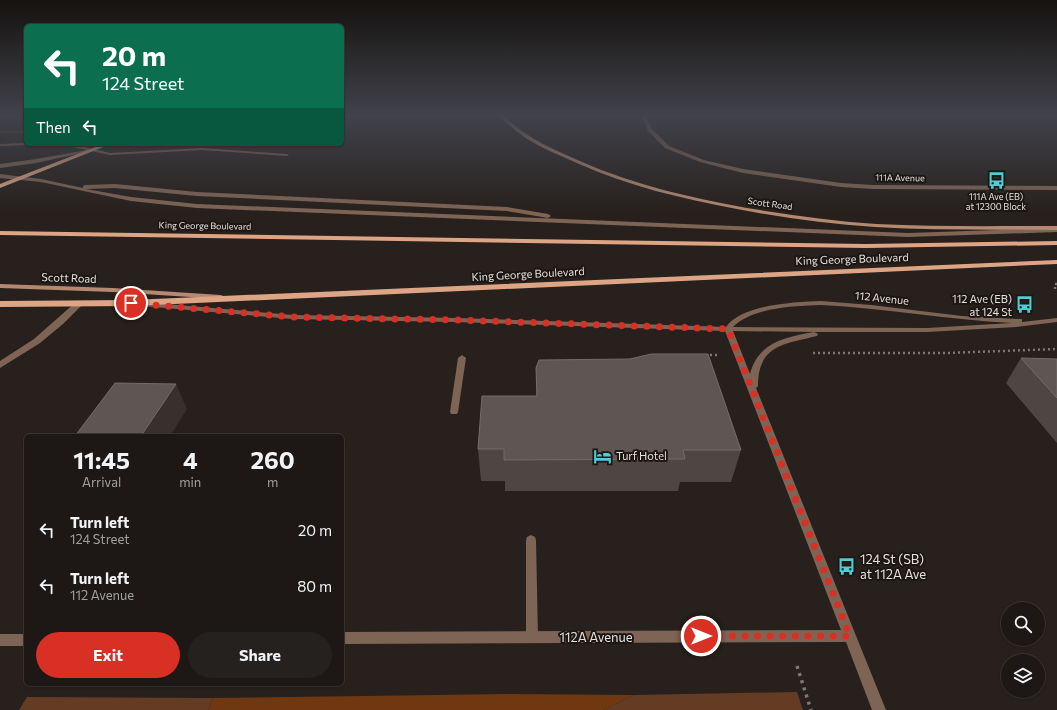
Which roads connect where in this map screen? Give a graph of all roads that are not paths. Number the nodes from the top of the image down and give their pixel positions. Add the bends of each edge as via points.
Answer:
1 (79, 147) edge
2 (101, 147) edge
3 (546, 147) edge
4 (667, 147) edge
5 (202, 149) joint
6 (94, 150) junction
7 (287, 155) dead end
8 (0, 166) edge
9 (0, 176) edge
10 (24, 176) junction
11 (0, 186) edge
12 (73, 187) junction
13 (1057, 188) edge
14 (583, 222) junction
15 (1057, 229) edge
16 (3, 233) edge
17 (1057, 243) edge
18 (1057, 262) edge
19 (0, 286) edge
20 (232, 298) junction
21 (131, 303) junction
22 (0, 304) edge
23 (79, 304) junction
24 (1057, 320) edge
25 (1040, 322) junction
26 (728, 329) junction
27 (833, 330) junction
28 (462, 358) dead end
29 (0, 365) edge
30 (756, 396) junction
31 (454, 412) dead end
32 (531, 540) dead end
33 (850, 636) junction
34 (532, 637) junction
35 (344, 638) edge
36 (0, 640) edge
37 (24, 640) edge
38 (879, 710) edge

1 - 6 street
2 - 6 main road
3 - 15 main road, Scott Road via 599,172 656,190 736,208 816,220 881,225
4 - 13 street, 111A Avenue via 702,161 743,171 842,185
5 - 6 street via 110,154
5 - 7 street
6 - 8 street
6 - 10 main road
9 - 10 street
10 - 11 main road
10 - 12 street
12 - 14 street via 115,186 197,194 507,209
12 - 14 street via 145,201 197,206
14 - 15 street via 908,235
16 - 17 main road, King George Boulevard via 843,246
18 - 20 main road, King George Boulevard
19 - 20 main road, Scott Road
20 - 21 main road, King George Boulevard
21 - 23 main road, King George Boulevard
21 - 26 street, 112 Avenue via 293,317
22 - 23 main road, King George Boulevard
23 - 29 street via 37,341
24 - 25 street, 112 Avenue
25 - 26 street, 112 Avenue via 966,318 807,303 760,310 736,320
25 - 27 street, 112 Avenue via 960,329
26 - 27 street, 112 Avenue
26 - 30 street
27 - 30 street via 790,339 771,347 763,354 755,368 753,376
28 - 31 street
30 - 33 street
32 - 34 street
33 - 34 street, 112A Avenue
33 - 38 street
34 - 35 street, 112A Avenue
36 - 37 street

